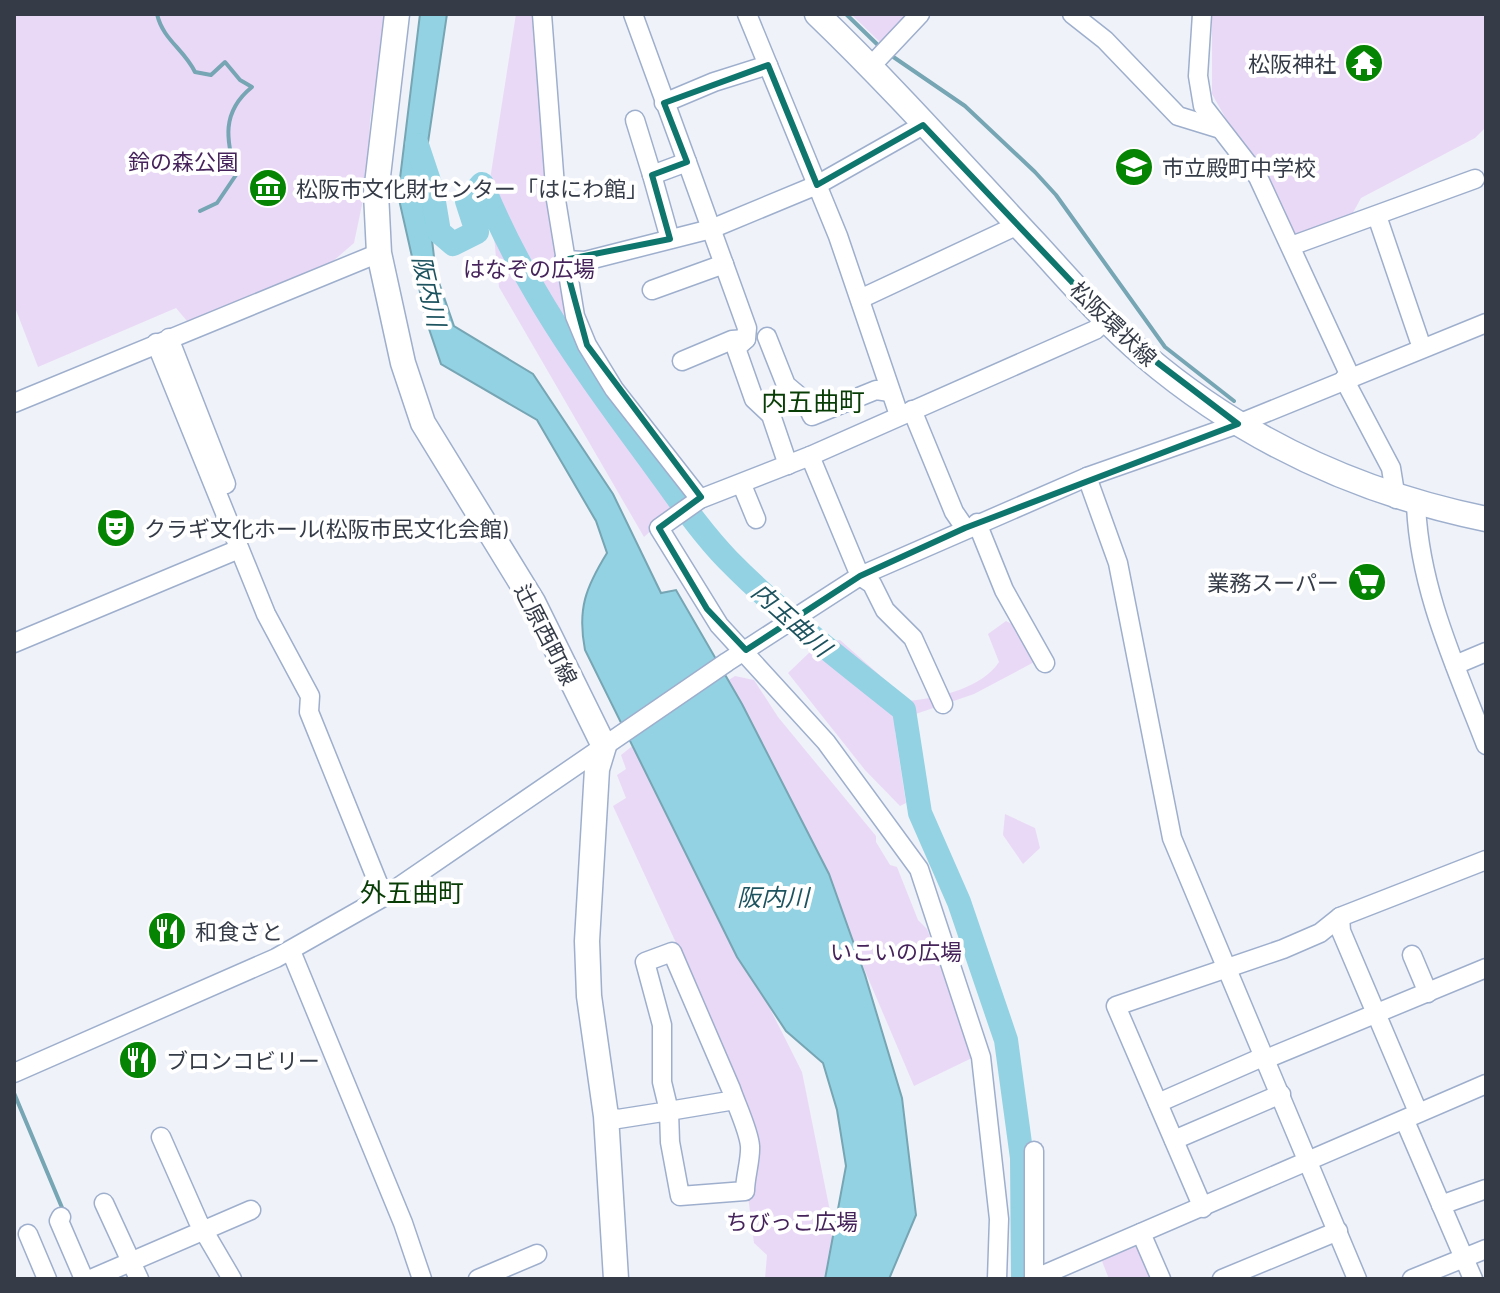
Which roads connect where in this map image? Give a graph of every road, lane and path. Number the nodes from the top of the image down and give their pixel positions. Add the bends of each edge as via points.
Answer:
1 (397, 14) edge
2 (542, 14) edge
3 (633, 14) edge
4 (747, 14) edge
5 (817, 14) edge
6 (920, 14) edge
7 (1072, 14) edge
8 (1202, 14) edge
9 (768, 65) junction
10 (871, 66) junction
11 (664, 103) junction
12 (635, 120) dead end
13 (923, 125) junction
14 (1217, 128) junction
15 (687, 162) junction
16 (652, 175) junction
17 (1475, 179) dead end
18 (817, 185) junction
19 (1377, 216) junction
20 (1018, 225) junction
21 (711, 229) junction
22 (670, 239) junction
23 (1291, 246) junction
24 (379, 253) junction
25 (564, 260) junction
26 (724, 264) junction
27 (652, 290) dead end
28 (860, 299) junction
29 (1106, 320) junction
30 (1486, 323) edge
31 (767, 337) dead end
32 (746, 339) junction
33 (162, 340) junction
34 (1422, 348) junction
35 (682, 361) dead end
36 (1347, 378) junction
37 (890, 392) junction
38 (14, 403) edge
39 (906, 413) junction
40 (812, 416) junction
41 (1238, 424) junction
42 (815, 449) junction
43 (788, 465) junction
44 (1087, 477) junction
45 (742, 485) junction
46 (1406, 502) junction
47 (690, 505) junction
48 (756, 519) dead end
49 (1486, 519) edge
50 (971, 525) junction
51 (243, 544) junction
52 (860, 576) junction
53 (14, 643) edge
54 (746, 650) junction
55 (1486, 652) edge
56 (1045, 663) dead end
57 (1455, 665) junction
58 (943, 704) dead end
59 (1486, 745) edge
60 (604, 746) junction
61 (1486, 860) edge
62 (387, 895) junction
63 (1340, 917) junction
64 (291, 951) junction
65 (1412, 955) dead end
66 (1486, 968) edge
67 (1227, 969) junction
68 (1428, 993) junction
69 (1376, 1014) junction
70 (1265, 1058) junction
71 (14, 1073) edge
72 (1486, 1084) edge
73 (1281, 1094) junction
74 (735, 1100) junction
75 (1158, 1103) junction
76 (1415, 1105) dead end
77 (669, 1111) junction
78 (606, 1116) junction
79 (1405, 1121) junction
80 (161, 1137) dead end
81 (1174, 1140) junction
82 (1034, 1151) dead end
83 (1310, 1163) junction
84 (1486, 1189) edge
85 (104, 1203) dead end
86 (1441, 1205) junction
87 (1203, 1208) junction
88 (251, 1210) dead end
89 (61, 1217) dead end
90 (1338, 1231) junction
91 (203, 1232) junction
92 (1141, 1233) junction
93 (28, 1234) dead end
94 (1486, 1249) edge
95 (537, 1254) dead end
96 (1464, 1258) junction
97 (136, 1271) edge
98 (91, 1278) edge
99 (47, 1279) edge
100 (232, 1279) edge
101 (422, 1279) edge
102 (478, 1279) edge
103 (616, 1279) edge
104 (997, 1279) edge
105 (1034, 1279) edge
106 (1161, 1279) edge
107 (1222, 1279) edge
108 (1357, 1279) edge
109 (1412, 1279) edge
110 (1473, 1279) edge

1 - 24 main road, 辻原西町線 via 378,168
2 - 25 street
3 - 11 street
4 - 9 street
5 - 10 main road, 松阪環状線
6 - 10 street
7 - 14 street via 1105,40 1178,116
8 - 14 street via 1199,91
9 - 11 street
9 - 18 street
10 - 13 main road, 松阪環状線
11 - 15 street
12 - 16 street
13 - 18 street
13 - 20 main road, 松阪環状線
14 - 23 street via 1258,177
15 - 16 street
15 - 21 street
16 - 22 street
17 - 19 street
18 - 21 street
18 - 28 street
19 - 23 street
19 - 34 street
20 - 28 street
20 - 29 main road, 松阪環状線
21 - 22 street
21 - 26 street
22 - 25 street via 585,261
23 - 36 street
24 - 33 street
24 - 60 main road, 辻原西町線 via 394,328 423,423 533,602
25 - 47 street via 575,316 587,345
26 - 27 street
26 - 32 street via 747,328
28 - 37 street
29 - 39 street via 1095,330
29 - 41 main road, 松阪環状線 via 1146,357
30 - 34 street
31 - 40 street via 786,385 805,401
32 - 35 street
32 - 43 street via 736,348 754,399 771,415
33 - 38 street
33 - 51 street
34 - 36 street
36 - 41 street
36 - 46 street
37 - 39 street
37 - 40 street via 876,390
39 - 42 street
39 - 50 street via 954,512
40 - 42 street
41 - 44 street
41 - 46 main road, 松阪環状線 via 1341,478
42 - 43 street
42 - 52 street
43 - 45 street
44 - 50 street
44 - 67 street via 1118,563 1172,838
45 - 47 street
45 - 48 street
46 - 49 main road, 松阪環状線
46 - 57 street
47 - 54 street via 659,528 707,609
50 - 52 street
50 - 56 street
51 - 53 street
51 - 62 street via 266,614 310,696 309,712
52 - 54 street
52 - 58 street via 913,638
54 - 60 street
54 - 104 street via 826,742 919,869 981,1057 999,1219
55 - 57 street
57 - 59 street
60 - 62 street
60 - 78 main road via 597,769 586,912 589,996
61 - 63 street
62 - 64 street
63 - 67 street via 1320,933
63 - 69 street
64 - 71 street
64 - 101 street
65 - 68 street
66 - 68 street
67 - 70 street
67 - 75 street via 1116,1006
68 - 69 street
69 - 70 street
69 - 76 street
70 - 73 street
70 - 75 street
72 - 79 street
73 - 81 street
73 - 83 street
74 - 77 street
74 - 77 street via 749,1140 745,1191 680,1196
74 - 77 street via 672,952 645,962 662,1025 662,1082
75 - 81 street
77 - 78 street
78 - 103 main road
79 - 83 street
79 - 86 street
80 - 91 street
81 - 87 street
82 - 105 street
83 - 87 street
83 - 90 street
84 - 86 street
85 - 97 street
86 - 96 street
87 - 92 street
88 - 91 street
89 - 98 street
90 - 107 street
90 - 108 street
91 - 97 street
91 - 100 street
92 - 105 street
92 - 106 street
93 - 99 street
94 - 96 street
95 - 102 street
96 - 109 street
96 - 110 street
97 - 98 street

